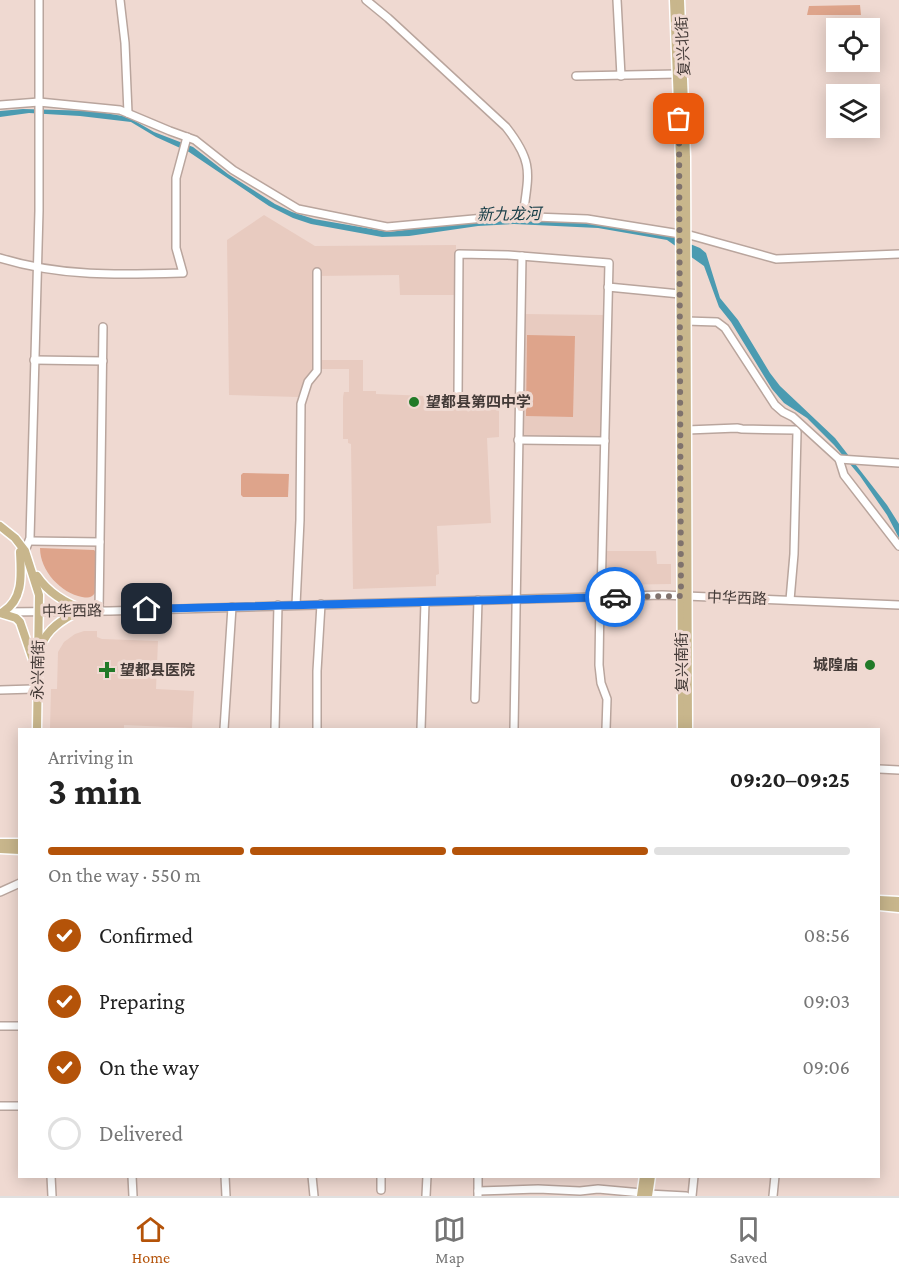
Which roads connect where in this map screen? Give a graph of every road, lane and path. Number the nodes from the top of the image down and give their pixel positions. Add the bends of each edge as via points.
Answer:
1 (39, 0) edge
2 (120, 0) edge
3 (366, 0) edge
4 (617, 0) edge
5 (674, 0) edge
6 (680, 0) edge
7 (678, 74) junction
8 (576, 76) dead end
9 (621, 76) junction
10 (39, 102) junction
11 (0, 105) edge
12 (128, 113) junction
13 (187, 137) junction
14 (523, 217) junction
15 (683, 236) junction
16 (683, 254) junction
17 (899, 254) edge
18 (522, 256) junction
19 (0, 258) edge
20 (37, 268) junction
21 (317, 272) dead end
22 (608, 287) junction
23 (680, 294) junction
24 (686, 321) junction
25 (103, 327) dead end
26 (34, 360) junction
27 (103, 361) junction
28 (520, 401) junction
29 (687, 430) junction
30 (518, 440) junction
31 (605, 441) junction
32 (841, 459) junction
33 (899, 463) edge
34 (0, 526) edge
35 (0, 532) edge
36 (30, 541) junction
37 (100, 542) junction
38 (899, 546) edge
39 (22, 551) junction
40 (30, 563) junction
41 (684, 596) junction
42 (601, 597) junction
43 (515, 599) junction
44 (478, 600) junction
45 (790, 600) junction
46 (425, 602) junction
47 (321, 604) junction
48 (296, 605) junction
49 (899, 605) edge
50 (278, 606) junction
51 (232, 607) junction
52 (37, 611) junction
53 (83, 611) junction
54 (99, 611) junction
55 (1, 612) edge
56 (36, 656) junction
57 (33, 689) junction
58 (0, 690) edge
59 (475, 699) dead end
60 (32, 728) edge
61 (37, 728) edge
62 (224, 728) edge
63 (275, 728) edge
64 (317, 728) edge
65 (421, 728) edge
66 (514, 728) edge
67 (606, 728) edge
68 (682, 728) edge
69 (688, 728) edge
70 (880, 769) edge
71 (899, 770) edge
72 (0, 843) edge
73 (18, 843) edge
74 (0, 849) edge
75 (18, 850) edge
76 (18, 884) edge
77 (0, 892) edge
78 (880, 900) edge
79 (899, 901) edge
80 (880, 906) edge
81 (899, 908) edge
82 (0, 1026) edge
83 (18, 1026) edge
84 (0, 1106) edge
85 (18, 1106) edge
86 (51, 1178) edge
87 (132, 1178) edge
88 (225, 1178) edge
89 (312, 1178) edge
90 (381, 1178) edge
91 (427, 1178) edge
92 (644, 1178) edge
93 (650, 1178) edge
94 (694, 1178) edge
95 (775, 1178) edge
96 (381, 1190) dead end
97 (478, 1193) edge
98 (645, 1195) edge
99 (51, 1196) edge
100 (133, 1196) edge
101 (226, 1196) edge
102 (314, 1196) edge
103 (426, 1196) edge
104 (686, 1196) edge
105 (692, 1196) edge
106 (773, 1196) edge

1 - 10 street
2 - 12 street
3 - 14 street via 515,138 528,167
4 - 9 street
5 - 7 main road, 复兴北街
6 - 15 main road, 复兴北街 via 686,119
7 - 9 street
7 - 15 main road, 复兴北街
8 - 9 street
10 - 11 street
10 - 12 street via 109,107
10 - 20 street
12 - 13 street
13 - 14 street via 233,170 306,211 394,227
13 - 20 street via 176,178 176,248 183,273 85,275
14 - 15 street via 609,222
15 - 16 main road, 复兴北街
15 - 17 street via 776,259
16 - 23 main road, 复兴北街
16 - 24 main road, 复兴北街
18 - 22 street via 609,263
18 - 28 street
18 - 28 street via 459,254 458,396
19 - 20 street
20 - 26 street
21 - 48 street via 317,371 308,382 301,404
22 - 23 street
22 - 31 street
23 - 41 main road, 复兴北街
24 - 29 main road, 复兴北街
24 - 32 street via 721,323 778,409 794,417
25 - 27 street
26 - 27 street
26 - 36 street
27 - 37 street
28 - 30 street
29 - 41 main road, 复兴北街
29 - 45 street via 797,432
30 - 31 street
30 - 43 street
31 - 42 street
32 - 33 street
32 - 38 street via 844,475
34 - 39 main road via 15,538
35 - 39 main road
36 - 37 street
36 - 39 street
37 - 54 street
39 - 40 main road
39 - 52 main road
39 - 55 main road via 19,592 12,606
40 - 52 main road via 39,595
40 - 53 main road via 45,587
41 - 42 street, 中华西路
41 - 45 street, 中华西路
41 - 68 main road, 复兴南街
41 - 69 main road, 复兴南街
42 - 43 street, 中华西路
42 - 67 street via 599,665 607,699
43 - 44 street, 中华西路
43 - 66 street
44 - 46 street, 中华西路
44 - 59 street
45 - 49 street, 中华西路
46 - 47 street, 中华西路
46 - 65 street
47 - 48 street, 中华西路
47 - 64 street
48 - 50 street, 中华西路
50 - 51 street, 中华西路
50 - 63 street
51 - 54 street, 中华西路
51 - 62 street
52 - 53 street, 中华西路
52 - 55 street, 中华西路
52 - 56 main road, 永兴南街
53 - 54 street, 中华西路
53 - 56 main road via 52,629
55 - 56 main road via 20,622
56 - 57 main road, 永兴南街
56 - 61 main road, 永兴南街
57 - 58 street
57 - 60 main road, 永兴南街
70 - 71 street
72 - 73 main road
74 - 75 main road
76 - 77 street
78 - 79 main road
80 - 81 main road
82 - 83 street
84 - 85 street
86 - 99 street
87 - 100 street
88 - 101 street
89 - 102 street
90 - 96 street
91 - 103 street
92 - 98 main road
93 - 98 main road
94 - 105 street
95 - 106 street
97 - 98 street via 500,1189 598,1189
98 - 104 street

